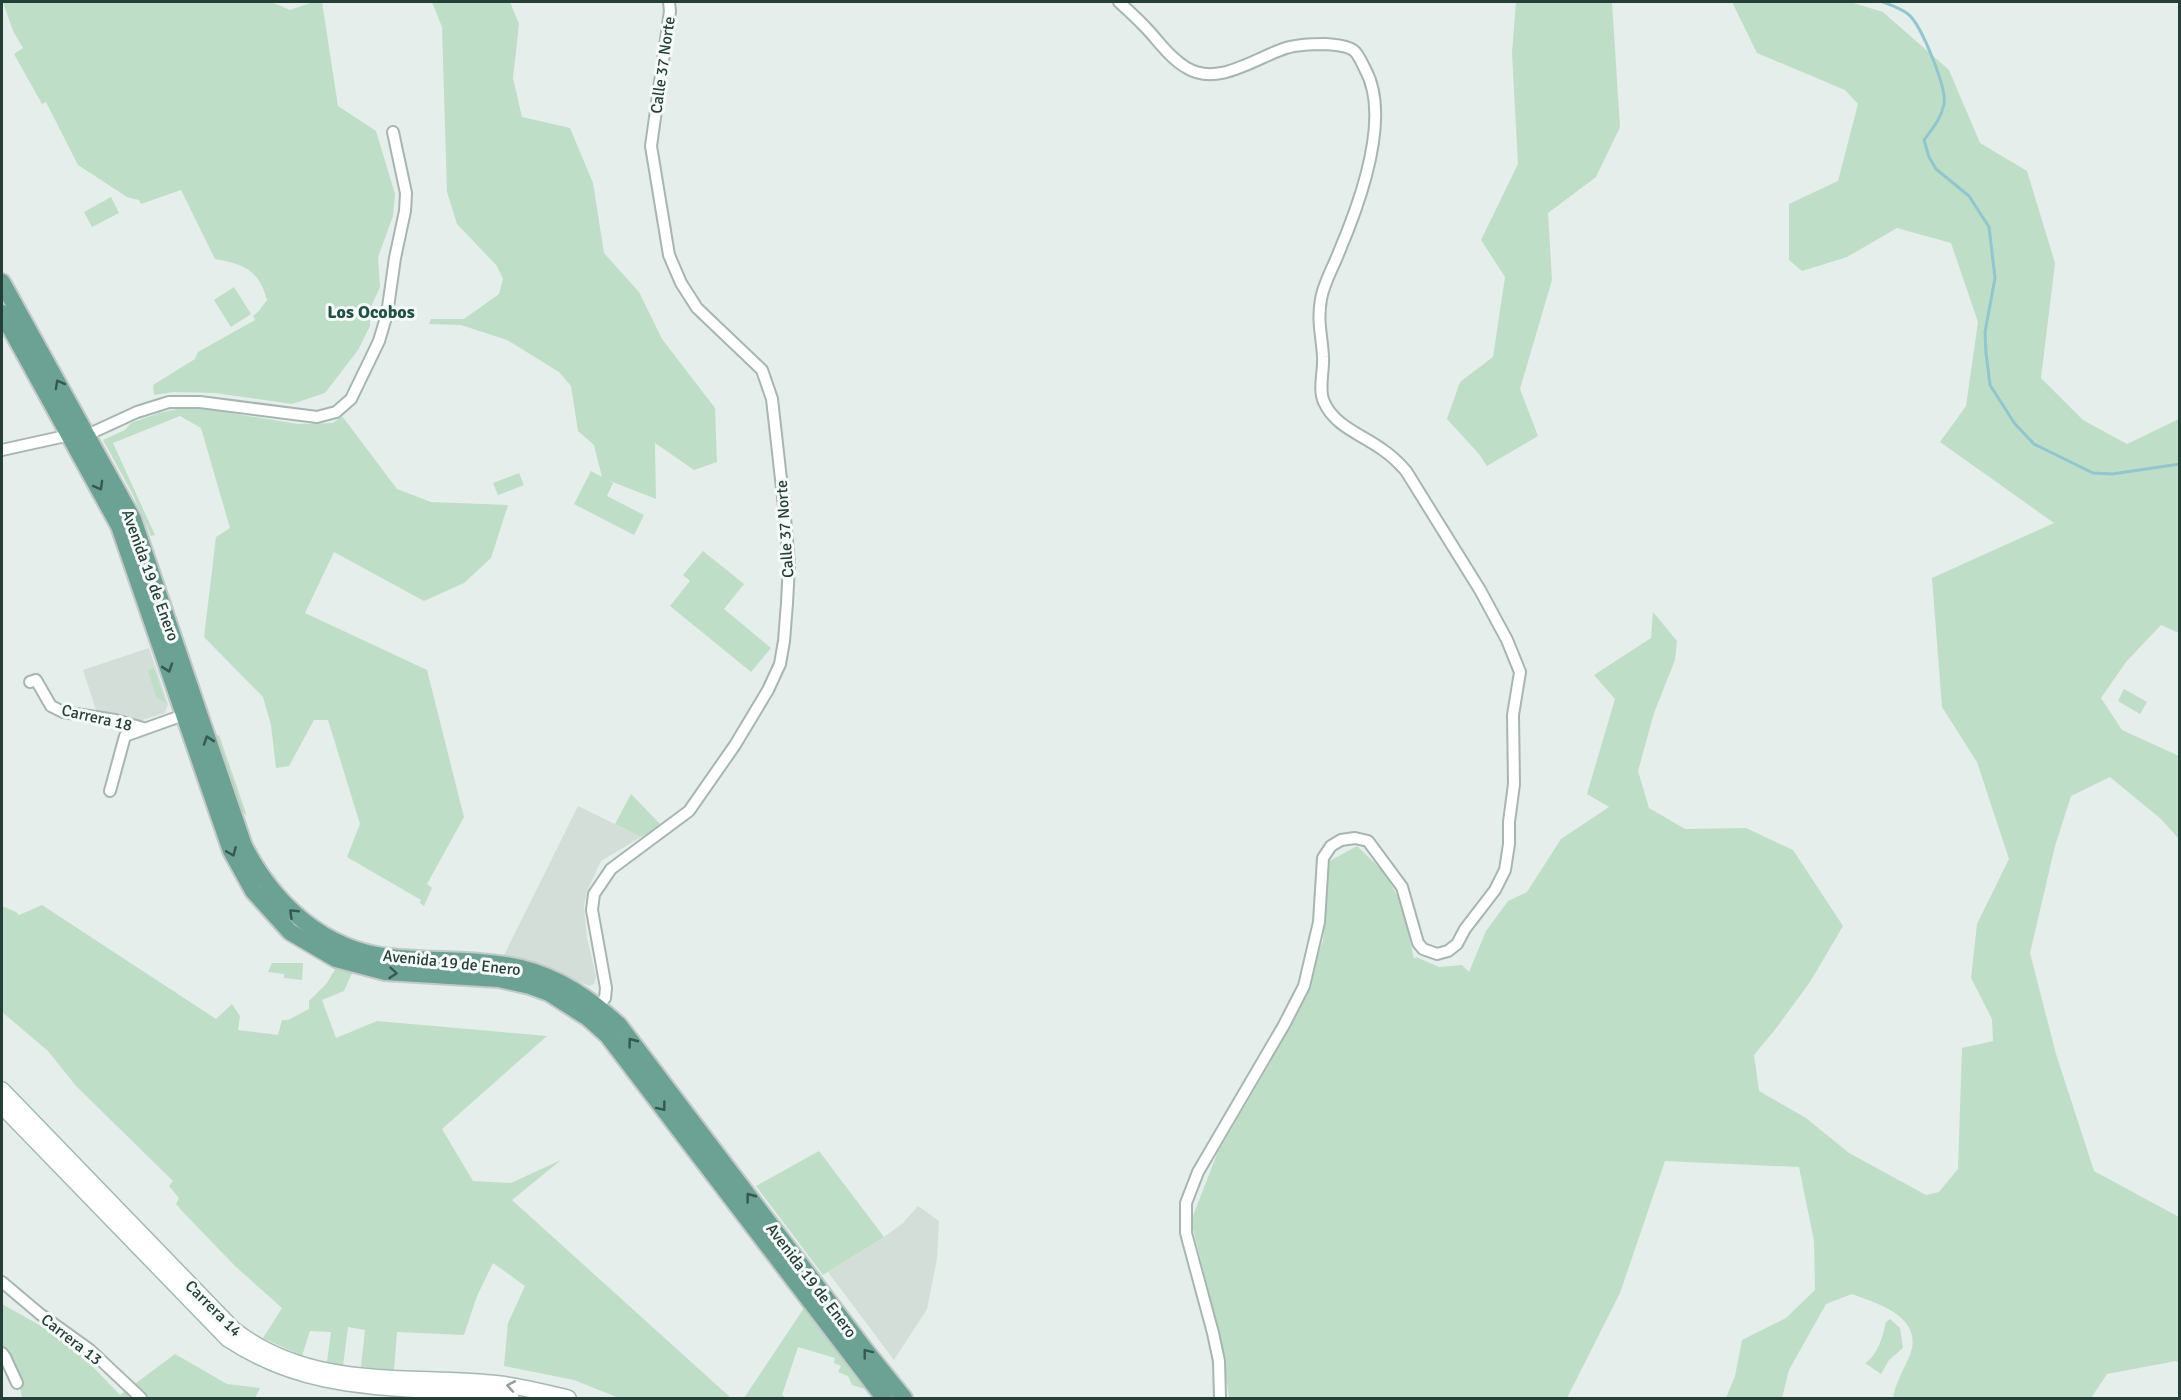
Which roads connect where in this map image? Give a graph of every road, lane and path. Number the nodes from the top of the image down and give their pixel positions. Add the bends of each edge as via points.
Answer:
1 (669, 2) edge
2 (1119, 2) edge
3 (393, 132) dead end
4 (2, 282) edge
5 (2, 313) edge
6 (70, 435) junction
7 (87, 435) junction
8 (2, 450) edge
9 (30, 682) dead end
10 (191, 712) junction
11 (144, 728) junction
12 (110, 791) dead end
13 (593, 1012) junction
14 (2, 1090) edge
15 (2, 1106) edge
16 (2, 1282) edge
17 (2, 1353) edge
18 (17, 1383) dead end
19 (141, 1398) edge
20 (511, 1398) edge
21 (568, 1398) edge
22 (884, 1398) edge
23 (904, 1398) edge
24 (1220, 1398) edge

1 - 13 street, Calle 37 Norte via 651,146 669,255 697,308 762,370 772,399 789,564 787,603 780,664 735,745 689,811 611,869 594,894 592,910 606,988 604,998
2 - 24 street via 1169,53 1196,72 1241,68 1286,48 1310,44 1353,50 1361,60 1370,77 1374,122 1367,176 1321,297 1322,400 1347,429 1382,448 1406,471 1508,640 1520,672 1513,715 1514,784 1505,870 1457,944 1437,954 1423,949 1414,936 1402,887 1368,842 1355,838 1341,840 1330,846 1323,858 1319,922 1304,986 1198,1172 1186,1203 1186,1233 1219,1361
3 - 7 street via 406,193 405,211 382,335 351,399 336,412 317,417 200,402 169,402 137,411
7 -> 4 main road, Avenida 19 de Enero
5 - 6 main road, Avenida 19 de Enero
6 - 7 street
6 - 8 street
6 -> 10 main road, Avenida 19 de Enero via 119,526
7 - 10 main road, Avenida 19 de Enero via 133,519
9 - 11 street, Carrera 18 via 36,680 51,706 63,712
10 - 11 street
10 - 13 main road, Avenida 19 de Enero via 231,851 261,900 290,932 327,954 361,967 499,979 549,993
11 - 12 street via 124,736
13 -> 22 main road, Avenida 19 de Enero
23 -> 13 main road, Avenida 19 de Enero via 619,1024
21 -> 14 main road, Carrera 14 via 501,1384 343,1375 295,1364 254,1345 234,1330
15 - 20 main road, Carrera 14 via 228,1339 248,1354 293,1374 342,1387
16 - 19 street, Carrera 13 via 90,1350
17 - 18 street

